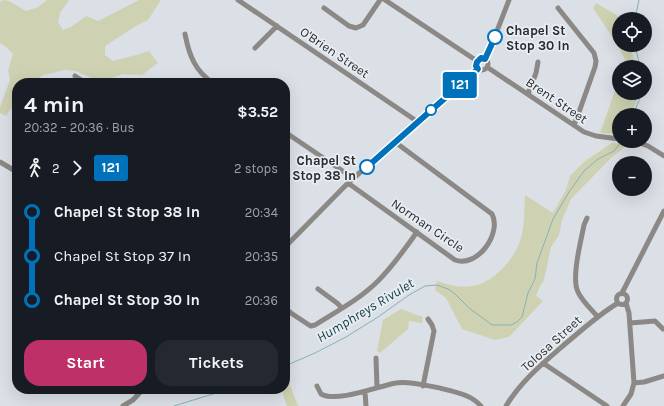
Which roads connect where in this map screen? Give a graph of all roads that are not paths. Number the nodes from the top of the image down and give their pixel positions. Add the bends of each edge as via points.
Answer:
1 (238, 0) edge
2 (380, 0) edge
3 (385, 0) edge
4 (509, 0) edge
5 (324, 8) dead end
6 (558, 8) dead end
7 (278, 26) junction
8 (185, 34) dead end
9 (255, 48) dead end
10 (485, 59) junction
11 (477, 62) junction
12 (538, 62) dead end
13 (487, 67) junction
14 (478, 69) junction
15 (75, 76) dead end
16 (77, 78) edge
17 (207, 78) edge
18 (528, 94) junction
19 (418, 122) junction
20 (574, 125) junction
21 (290, 135) edge
22 (612, 138) edge
23 (395, 142) junction
24 (651, 148) edge
25 (664, 156) edge
26 (0, 162) edge
27 (12, 169) edge
28 (353, 178) junction
29 (348, 183) junction
30 (664, 211) edge
31 (588, 218) dead end
32 (416, 232) junction
33 (290, 242) edge
34 (318, 289) dead end
35 (622, 294) junction
36 (618, 303) junction
37 (626, 303) junction
38 (342, 308) junction
39 (290, 313) edge
40 (597, 316) junction
41 (428, 319) dead end
42 (630, 322) junction
43 (663, 329) dead end
44 (376, 358) dead end
45 (543, 363) junction
46 (664, 376) edge
47 (634, 383) junction
48 (317, 386) dead end
49 (423, 386) junction
50 (377, 387) junction
51 (365, 392) junction
52 (139, 394) edge
53 (123, 406) edge
54 (366, 406) edge
55 (482, 406) edge
56 (506, 406) edge
57 (607, 406) edge
58 (623, 406) edge

1 - 7 street, O'Brien Street
2 - 5 street via 363,25 356,28
3 - 11 street
4 - 10 street
6 - 20 street via 596,58
7 - 9 street
7 - 19 street, O'Brien Street
8 - 17 street via 196,67
10 - 11 street via 481,58
10 - 13 street
11 - 14 street
12 - 18 street
13 - 14 street via 484,70
13 - 18 street, Brent Street
14 - 19 street
15 - 16 street
18 - 20 street, Brent Street
19 - 23 street
20 - 22 street, Brent Street via 590,134
21 - 28 street
23 - 28 street
23 - 32 street, Norman Circle via 490,211 495,222 486,247 477,256 465,261 452,258
24 - 25 street
26 - 27 street
28 - 29 street
29 - 32 street, Norman Circle
29 - 33 street
30 - 35 street
31 - 40 street via 584,225 576,283 580,296
32 - 38 street via 381,278
34 - 38 street
35 - 36 street via 617,297
35 - 37 street via 627,296
36 - 37 street
36 - 40 street, Tolosa Street
37 - 42 street
38 - 39 street via 313,326
40 - 45 street, Tolosa Street
41 - 49 street via 434,331
42 - 43 street via 655,321
42 - 47 street
44 - 50 street
45 - 56 street, Tolosa Street via 520,386
45 - 57 street
46 - 47 street
47 - 58 street via 631,394
48 - 51 street via 321,394 327,396
49 - 50 street via 403,382
49 - 55 street via 462,394
50 - 51 street
51 - 54 street
52 - 53 street

